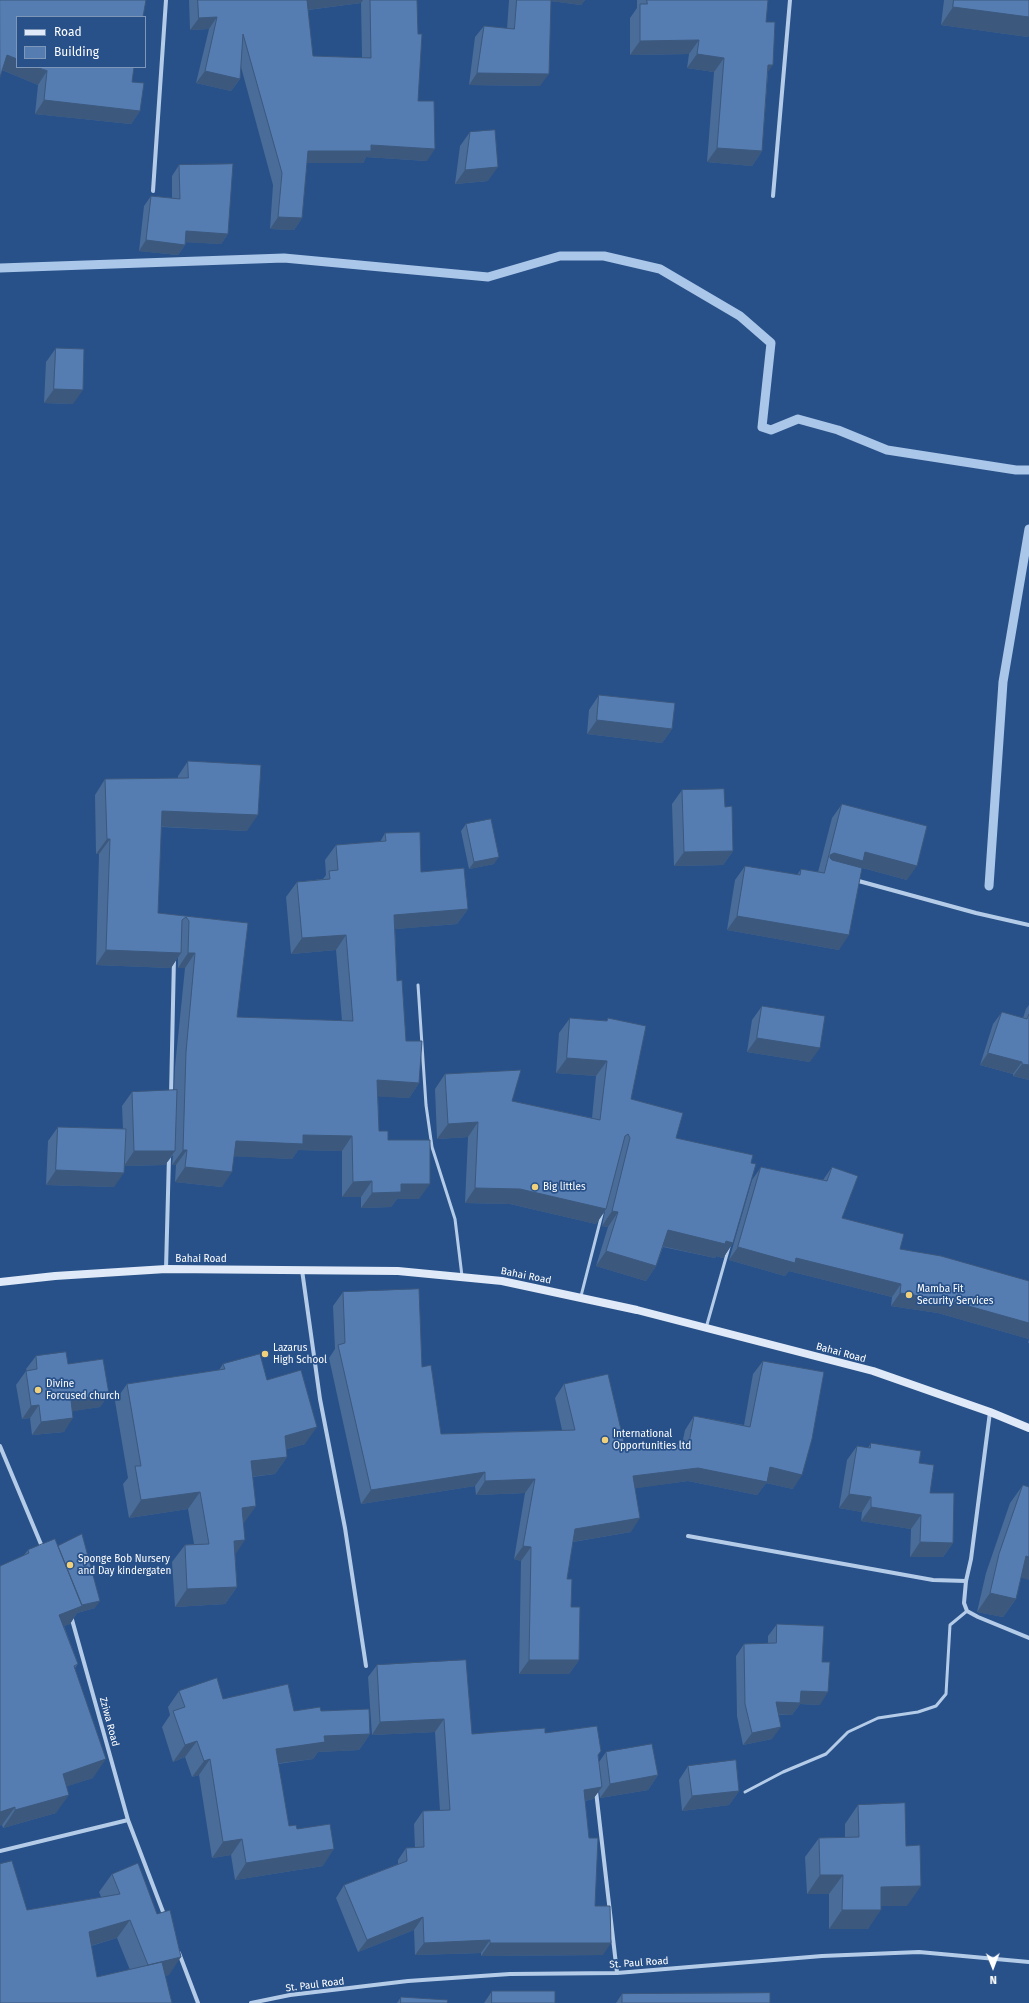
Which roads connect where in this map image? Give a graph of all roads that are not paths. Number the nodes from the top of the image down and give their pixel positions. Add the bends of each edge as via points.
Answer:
1 (166, 0) edge
2 (790, 0) edge
3 (153, 191) dead end
4 (773, 196) dead end
5 (846, 877) edge
6 (1029, 925) edge
7 (175, 952) edge
8 (418, 985) dead end
9 (171, 1103) edge
10 (169, 1150) edge
11 (604, 1206) edge
12 (730, 1244) edge
13 (166, 1269) junction
14 (302, 1270) junction
15 (462, 1277) junction
16 (0, 1282) edge
17 (580, 1298) junction
18 (706, 1328) junction
19 (990, 1412) junction
20 (1029, 1428) edge
21 (0, 1446) edge
22 (688, 1536) dead end
23 (46, 1556) edge
24 (966, 1581) junction
25 (69, 1611) edge
26 (967, 1611) junction
27 (1029, 1638) edge
28 (366, 1666) dead end
29 (595, 1783) edge
30 (745, 1792) dead end
31 (128, 1820) junction
32 (0, 1851) edge
33 (167, 1923) edge
34 (175, 1944) edge
35 (1029, 1962) edge
36 (617, 1973) junction
37 (198, 2003) edge
38 (251, 2003) edge

1 - 3 street
2 - 4 street
5 - 6 street
7 - 9 street
8 - 15 lane via 426,1105 432,1147 455,1219
10 - 13 street
11 - 17 lane
12 - 18 lane
13 - 14 street, Bahai Road
13 - 16 street, Bahai Road
14 - 15 street, Bahai Road via 398,1271
14 - 28 street via 320,1399 345,1528
15 - 17 street, Bahai Road via 502,1281
17 - 18 street, Bahai Road
18 - 19 street, Bahai Road via 873,1371
19 - 20 street, Bahai Road
19 - 24 street via 972,1559
21 - 23 street
22 - 24 street via 933,1580
24 - 26 street via 964,1603
25 - 31 street, Zziwa Road
26 - 27 street
26 - 30 lane via 950,1626 946,1694 936,1706 918,1712 878,1718 848,1732 826,1754
29 - 36 street
31 - 32 street
31 - 33 street, Zziwa Road
34 - 37 street
35 - 36 street, St. Paul Road via 919,1952 822,1956
36 - 38 street, St. Paul Road via 510,1974 408,1981 290,1995

